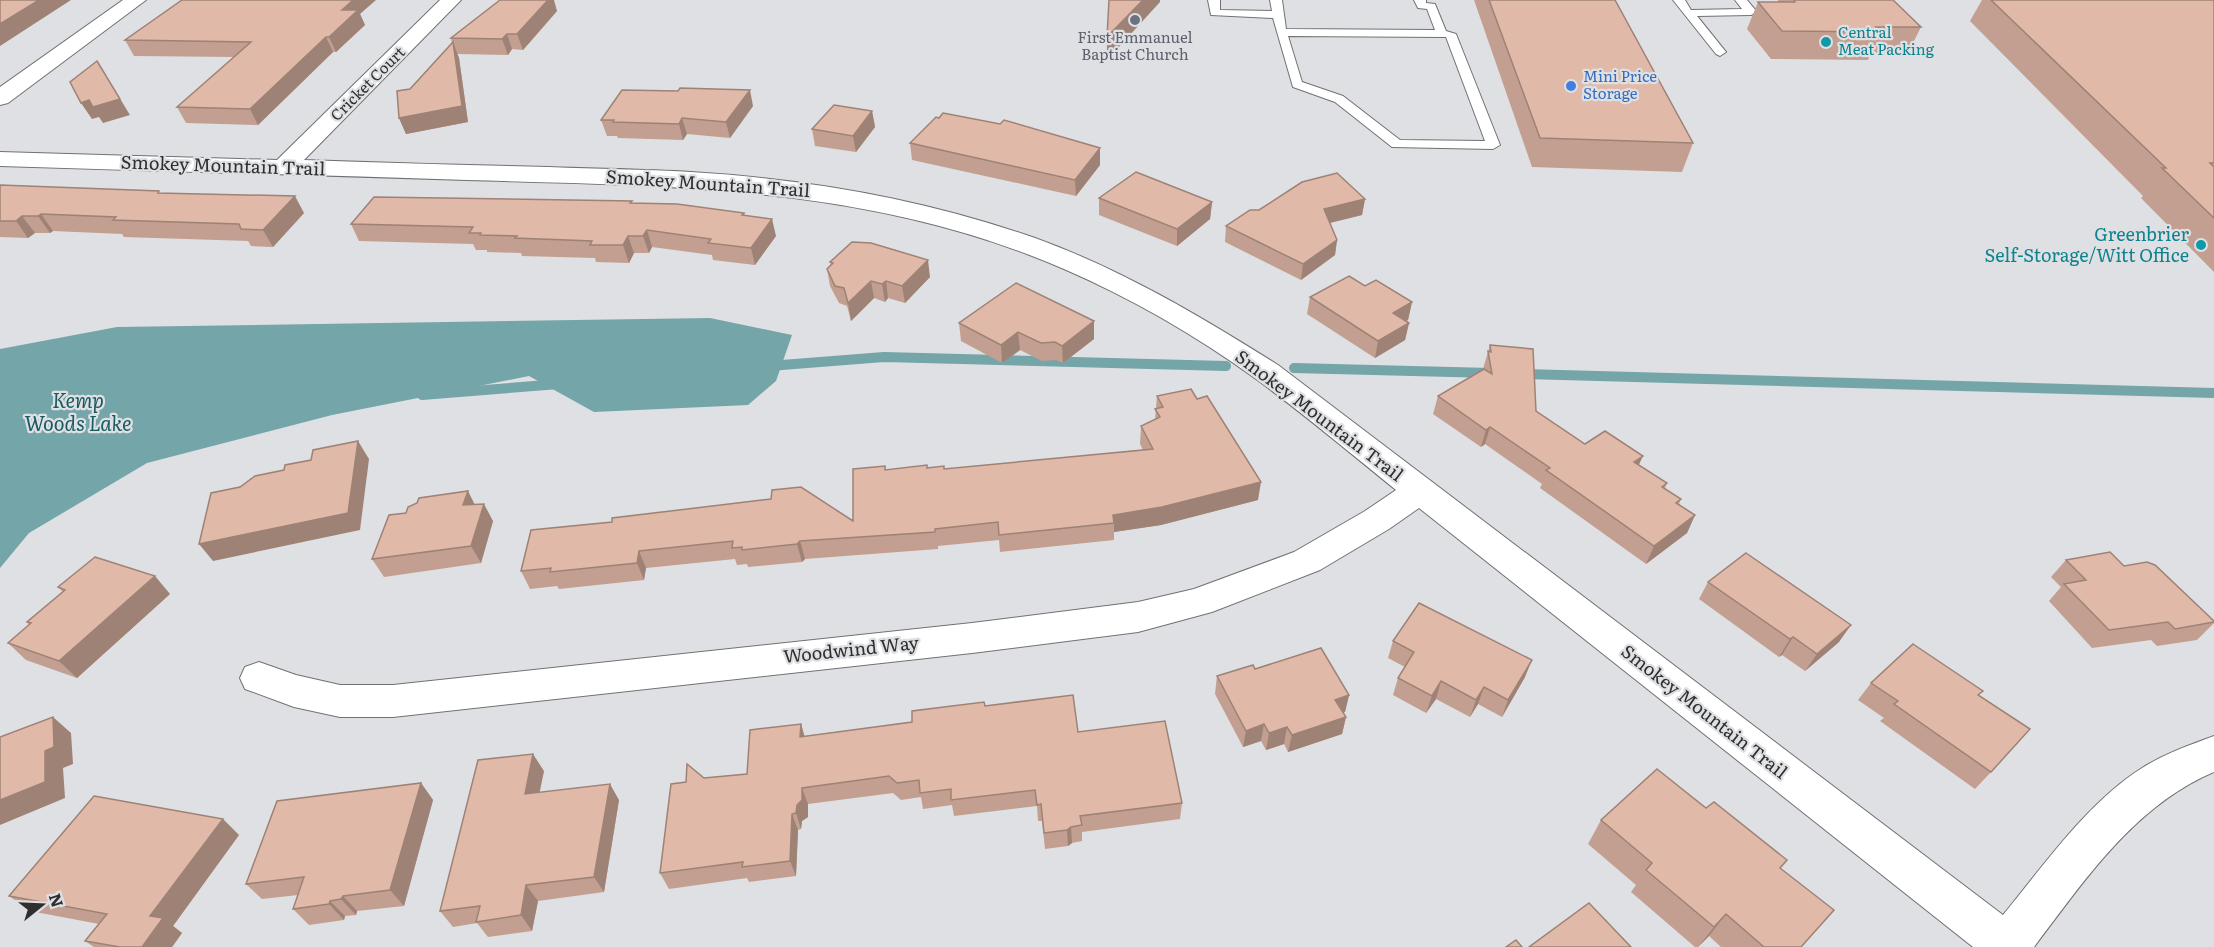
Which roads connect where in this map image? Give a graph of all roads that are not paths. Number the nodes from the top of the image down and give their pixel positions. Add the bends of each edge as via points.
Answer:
1 (136, 0) edge
2 (451, 0) edge
3 (1214, 0) edge
4 (1276, 0) edge
5 (1420, 0) edge
6 (1679, 0) edge
7 (1741, 0) edge
8 (1688, 13) junction
9 (1278, 15) junction
10 (1281, 32) junction
11 (1442, 34) junction
12 (1720, 51) dead end
13 (0, 98) edge
14 (0, 159) edge
15 (284, 167) junction
16 (1418, 490) junction
17 (259, 678) dead end
18 (2214, 754) edge
19 (2007, 946) edge

1 - 13 street
2 - 15 street, Cricket Court
3 - 9 lane via 1215,13
4 - 9 lane
5 - 11 lane via 1422,6 1431,6
6 - 8 lane
7 - 8 lane via 1751,12
8 - 12 lane
9 - 10 lane
10 - 11 lane
10 - 11 lane via 1297,84 1340,99 1397,144 1493,145 1450,34
14 - 15 street, Smokey Mountain Trail
15 - 16 street, Smokey Mountain Trail via 741,183 870,201 948,220 1073,263 1157,304 1268,372
16 - 17 street, Woodwind Way via 1377,520 1307,561 1199,602 1138,617 393,701 340,701
16 - 19 street, Smokey Mountain Trail
18 - 19 street via 2149,786 2067,870

